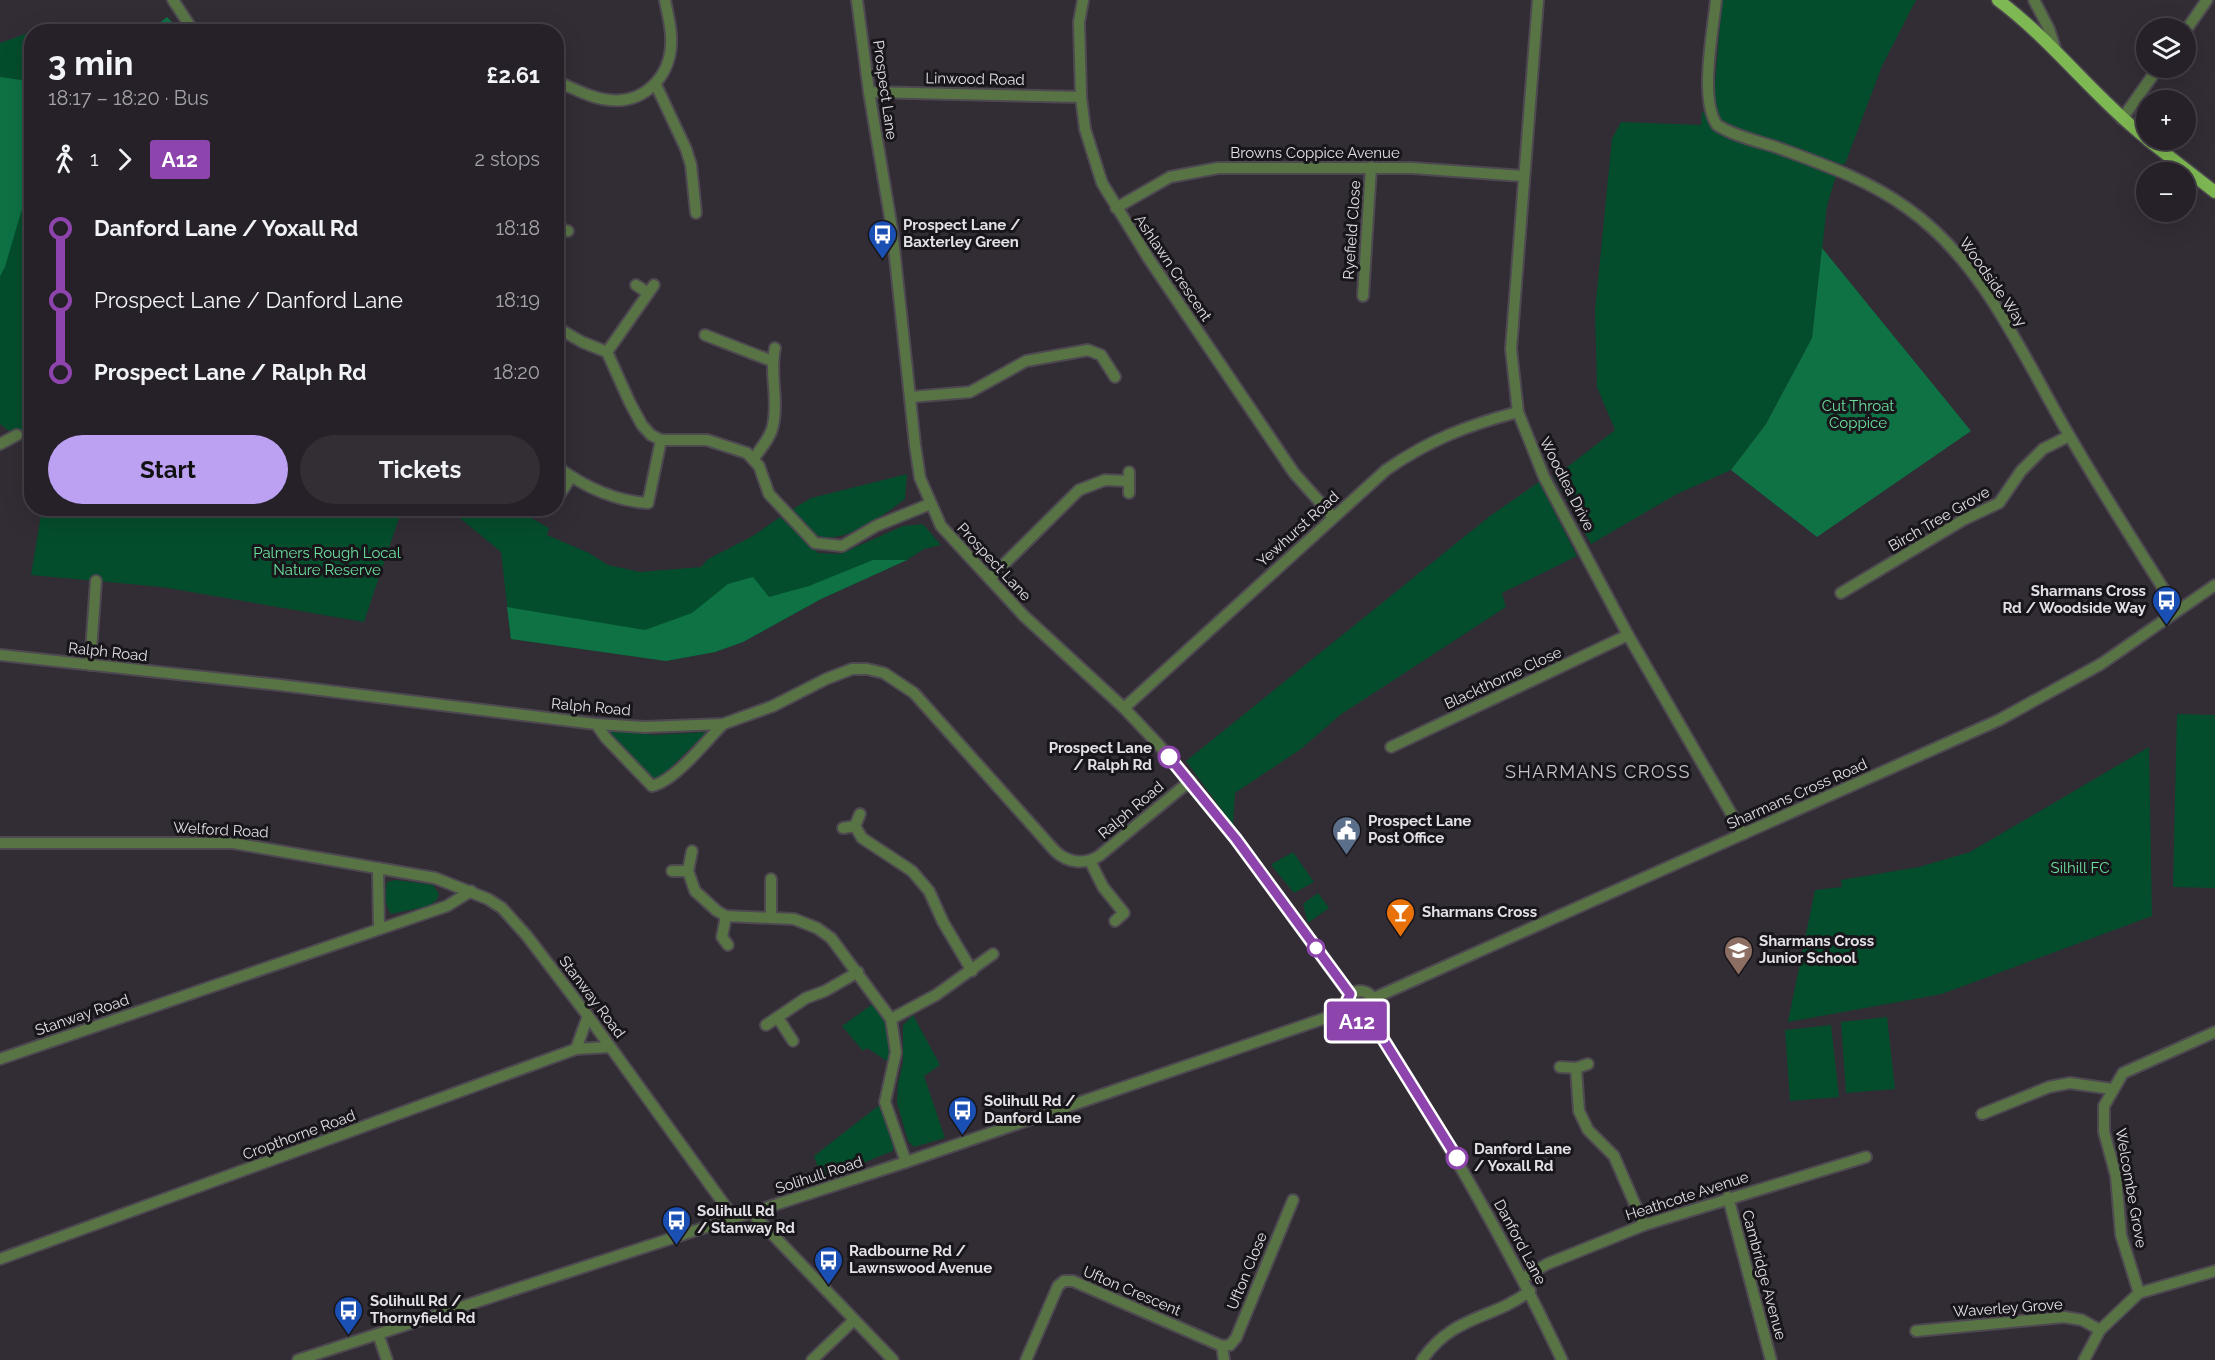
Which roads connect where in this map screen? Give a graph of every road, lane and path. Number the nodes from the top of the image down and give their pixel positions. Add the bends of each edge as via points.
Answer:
1 (173, 0) edge
2 (665, 0) edge
3 (857, 0) edge
4 (1083, 0) edge
5 (1538, 0) edge
6 (1716, 0) edge
7 (2034, 0) edge
8 (2207, 0) edge
9 (2002, 1) edge
10 (2194, 18) edge
11 (189, 24) edge
12 (2056, 51) junction
13 (2151, 78) edge
14 (564, 84) edge
15 (656, 85) junction
16 (869, 92) junction
17 (1081, 97) junction
18 (2122, 119) junction
19 (2136, 130) edge
20 (2161, 150) edge
21 (1371, 167) junction
22 (1523, 176) junction
23 (2215, 192) edge
24 (1116, 208) junction
25 (696, 213) dead end
26 (564, 230) edge
27 (568, 231) dead end
28 (636, 285) dead end
29 (1363, 296) dead end
30 (564, 332) edge
31 (705, 335) dead end
32 (776, 348) dead end
33 (607, 352) junction
34 (772, 362) junction
35 (1115, 377) dead end
36 (910, 397) junction
37 (1518, 412) junction
38 (17, 435) dead end
39 (2069, 436) junction
40 (661, 440) junction
41 (0, 444) edge
42 (754, 458) junction
43 (564, 472) edge
44 (571, 477) junction
45 (1129, 482) dead end
46 (564, 488) edge
47 (930, 504) junction
48 (1333, 517) junction
49 (990, 578) junction
50 (96, 581) dead end
51 (2215, 585) edge
52 (1841, 593) dead end
53 (2176, 609) junction
54 (1628, 635) junction
55 (0, 655) edge
56 (90, 665) junction
57 (1124, 708) junction
58 (596, 724) junction
59 (723, 724) junction
60 (1391, 747) dead end
61 (1190, 781) junction
62 (860, 814) dead end
63 (855, 826) junction
64 (843, 828) dead end
65 (1743, 834) junction
66 (0, 843) edge
67 (692, 851) dead end
68 (1090, 861) junction
69 (378, 868) junction
70 (672, 871) dead end
71 (688, 871) junction
72 (771, 879) dead end
73 (471, 891) junction
74 (726, 916) junction
75 (771, 918) junction
76 (1114, 921) dead end
77 (379, 929) junction
78 (728, 945) dead end
79 (993, 954) dead end
80 (972, 971) junction
81 (858, 972) junction
82 (1350, 994) junction
83 (1374, 998) junction
84 (1346, 1011) junction
85 (588, 1016) junction
86 (778, 1018) junction
87 (1370, 1018) junction
88 (891, 1019) junction
89 (766, 1025) dead end
90 (2215, 1032) edge
91 (793, 1041) dead end
92 (610, 1047) junction
93 (576, 1049) junction
94 (0, 1059) edge
95 (1588, 1064) dead end
96 (1560, 1067) dead end
97 (1576, 1068) junction
98 (2112, 1089) junction
99 (1982, 1114) dead end
100 (1866, 1157) dead end
101 (906, 1162) junction
102 (1728, 1197) junction
103 (1293, 1200) dead end
104 (752, 1213) junction
105 (734, 1218) junction
106 (1644, 1225) junction
107 (0, 1259) edge
108 (2215, 1271) edge
109 (1522, 1278) junction
110 (1530, 1291) junction
111 (2139, 1293) junction
112 (853, 1321) junction
113 (1916, 1330) dead end
114 (2100, 1330) junction
115 (378, 1334) junction
116 (1222, 1346) junction
117 (298, 1360) edge
118 (387, 1360) edge
119 (812, 1360) edge
120 (893, 1360) edge
121 (1026, 1360) edge
122 (1224, 1360) edge
123 (1422, 1360) edge
124 (1562, 1360) edge
125 (1772, 1360) edge
126 (2084, 1360) edge

1 - 11 street
2 - 15 street via 670,53 667,68
3 - 16 street, Prospect Lane
4 - 17 street, Ashlawn Crescent via 1079,21
5 - 22 street, Woodlea Drive
6 - 39 street, Woodside Way via 1708,97 1717,125 1839,170 1892,197 1926,222 1970,270
7 - 12 street
8 - 10 street
9 - 12 main road
12 - 18 main road
13 - 18 street
14 - 15 street via 610,100 627,99
15 - 25 street via 686,149
16 - 17 street, Linwood Road
16 - 36 street, Prospect Lane via 892,229
17 - 24 street, Ashlawn Crescent via 1092,154
18 - 19 main road
20 - 23 main road
21 - 22 street, Browns Coppice Avenue
21 - 24 street, Browns Coppice Avenue via 1204,170 1170,177
21 - 29 street, Ryefield Close
22 - 37 street, Woodlea Drive via 1511,349
24 - 48 street, Ashlawn Crescent via 1293,473
26 - 27 street
28 - 33 street via 651,289
30 - 33 street
31 - 34 street
32 - 34 street
33 - 40 street via 642,425
34 - 42 street via 774,424
35 - 36 street via 1101,355 1088,350 1026,361 970,392
36 - 47 street, Prospect Lane via 920,478
37 - 48 street, Yewhurst Road via 1465,426 1428,443 1386,470
37 - 54 street, Woodlea Drive via 1544,477
38 - 41 street
39 - 52 street, Birch Tree Grove via 2043,449 2021,471 1999,503 1963,520
39 - 53 street, Woodside Way
40 - 42 street via 706,440
40 - 44 street via 648,502 634,502 589,488
42 - 47 street via 769,494 815,543 842,546 876,526
43 - 44 street
44 - 46 street
45 - 49 street via 1105,480 1079,490
47 - 49 street, Prospect Lane via 941,526
48 - 57 street, Yewhurst Road
49 - 57 street, Prospect Lane via 1024,616
50 - 56 street
51 - 53 street, Sharmans Cross Road
53 - 65 street, Sharmans Cross Road via 2101,664 1998,720
54 - 60 street, Blackthorne Close
54 - 65 street, Woodlea Drive
55 - 56 street, Ralph Road
56 - 58 street, Ralph Road
57 - 61 street, Prospect Lane
58 - 59 street, Ralph Road
58 - 59 street via 652,786 672,775
59 - 68 street, Ralph Road via 773,706 842,672 867,669 884,673 914,693 1060,856 1075,862
61 - 68 street, Ralph Road
61 - 82 street, Prospect Lane
62 - 63 street
63 - 64 street
63 - 80 street via 862,838 912,871 929,891
65 - 83 street, Sharmans Cross Road
66 - 69 street, Welford Road via 233,843
67 - 71 street
68 - 76 street via 1103,887 1124,913
69 - 73 street, Welford Road via 435,878
69 - 77 street
70 - 71 street
71 - 74 street via 701,899
72 - 75 street
73 - 77 street, Stanway Road via 447,906
73 - 85 street, Stanway Road via 502,908 513,919
74 - 75 street
74 - 78 street via 722,936
75 - 81 street via 794,919 818,928
77 - 94 street, Stanway Road
79 - 80 street
80 - 88 street
81 - 86 street via 806,998
81 - 88 street
82 - 83 street via 1362,990
82 - 84 street via 1345,1002
83 - 87 street via 1376,1009
84 - 87 street via 1355,1020
84 - 101 street, Solihull Road
85 - 92 street, Stanway Road
85 - 93 street
86 - 89 street
86 - 91 street
87 - 109 street, Danford Lane via 1450,1146
88 - 101 street via 896,1052 885,1102
90 - 98 street via 2124,1073
92 - 93 street, Cropthorne Road
92 - 105 street, Stanway Road
93 - 107 street, Cropthorne Road
95 - 97 street
96 - 97 street
97 - 106 street via 1579,1111 1588,1130 1614,1156
98 - 99 street via 2070,1083 2049,1087
98 - 111 street, Welcombe Grove via 2104,1106 2104,1132 2116,1176 2121,1235
100 - 102 street, Heathcote Avenue
101 - 104 street, Solihull Road
102 - 106 street, Heathcote Avenue
102 - 125 street, Cambridge Avenue
103 - 116 street, Ufton Close via 1236,1338 1230,1345
104 - 105 street, Solihull Road
104 - 112 street
105 - 115 street, Solihull Road
106 - 109 street, Heathcote Avenue
108 - 111 street
109 - 110 street, Danford Lane
110 - 123 street via 1450,1329
110 - 124 street, Danford Lane
111 - 114 street
112 - 119 street
112 - 120 street
113 - 114 street, Waverley Grove via 2064,1317 2082,1320
114 - 126 street
115 - 117 street, Solihull Road
115 - 118 street
116 - 121 street, Ufton Crescent via 1073,1281 1064,1281 1058,1286
116 - 122 street

